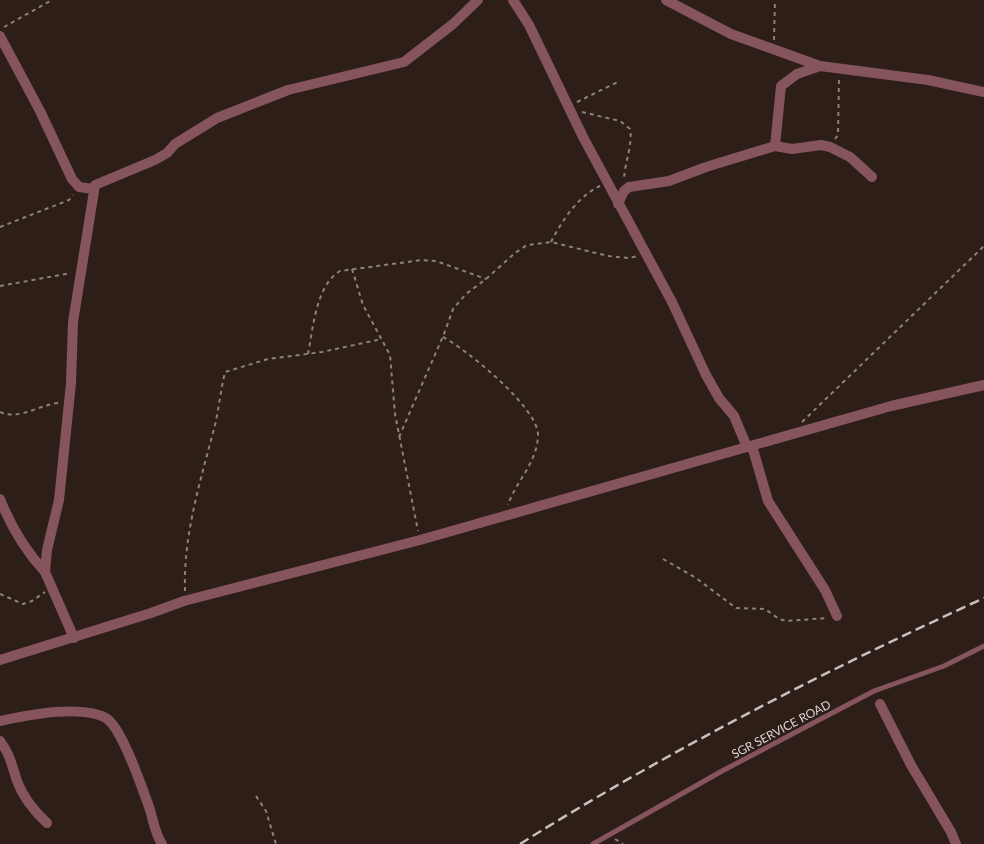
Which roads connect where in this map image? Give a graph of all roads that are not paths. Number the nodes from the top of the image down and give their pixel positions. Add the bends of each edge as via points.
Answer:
1 (478, 0) edge
2 (513, 0) edge
3 (666, 0) edge
4 (0, 36) edge
5 (820, 66) junction
6 (984, 92) edge
7 (775, 146) junction
8 (872, 176) dead end
9 (93, 189) junction
10 (618, 204) junction
11 (984, 385) edge
12 (749, 446) junction
13 (0, 499) edge
14 (45, 572) junction
15 (837, 616) road end
16 (74, 638) junction
17 (984, 646) edge
18 (0, 660) edge
19 (880, 704) dead end
20 (0, 721) edge
21 (0, 741) edge
22 (47, 823) dead end
23 (162, 844) edge
24 (593, 844) edge
25 (956, 844) edge

1 - 9 street via 409,60 288,90 217,118 155,160 102,181
2 - 10 street via 529,25
3 - 5 street via 731,34
4 - 9 street via 72,179 79,187
5 - 6 street via 874,72
5 - 7 street via 798,74 781,86
7 - 8 street via 792,149 828,146 850,157
7 - 10 street via 669,182 635,186 624,191
9 - 14 street via 73,322 59,500
10 - 12 street via 672,302 706,375 734,416
11 - 12 street via 891,406
12 - 15 street via 768,501 825,590
12 - 16 street via 420,540 186,600
13 - 14 street via 26,551
14 - 16 street
16 - 18 street
17 - 24 lane, SGR SERVICE ROAD via 944,666 874,691
19 - 25 street
20 - 23 street via 51,711 92,713 107,719 119,734 136,772
21 - 22 street via 13,762 17,781 26,798

